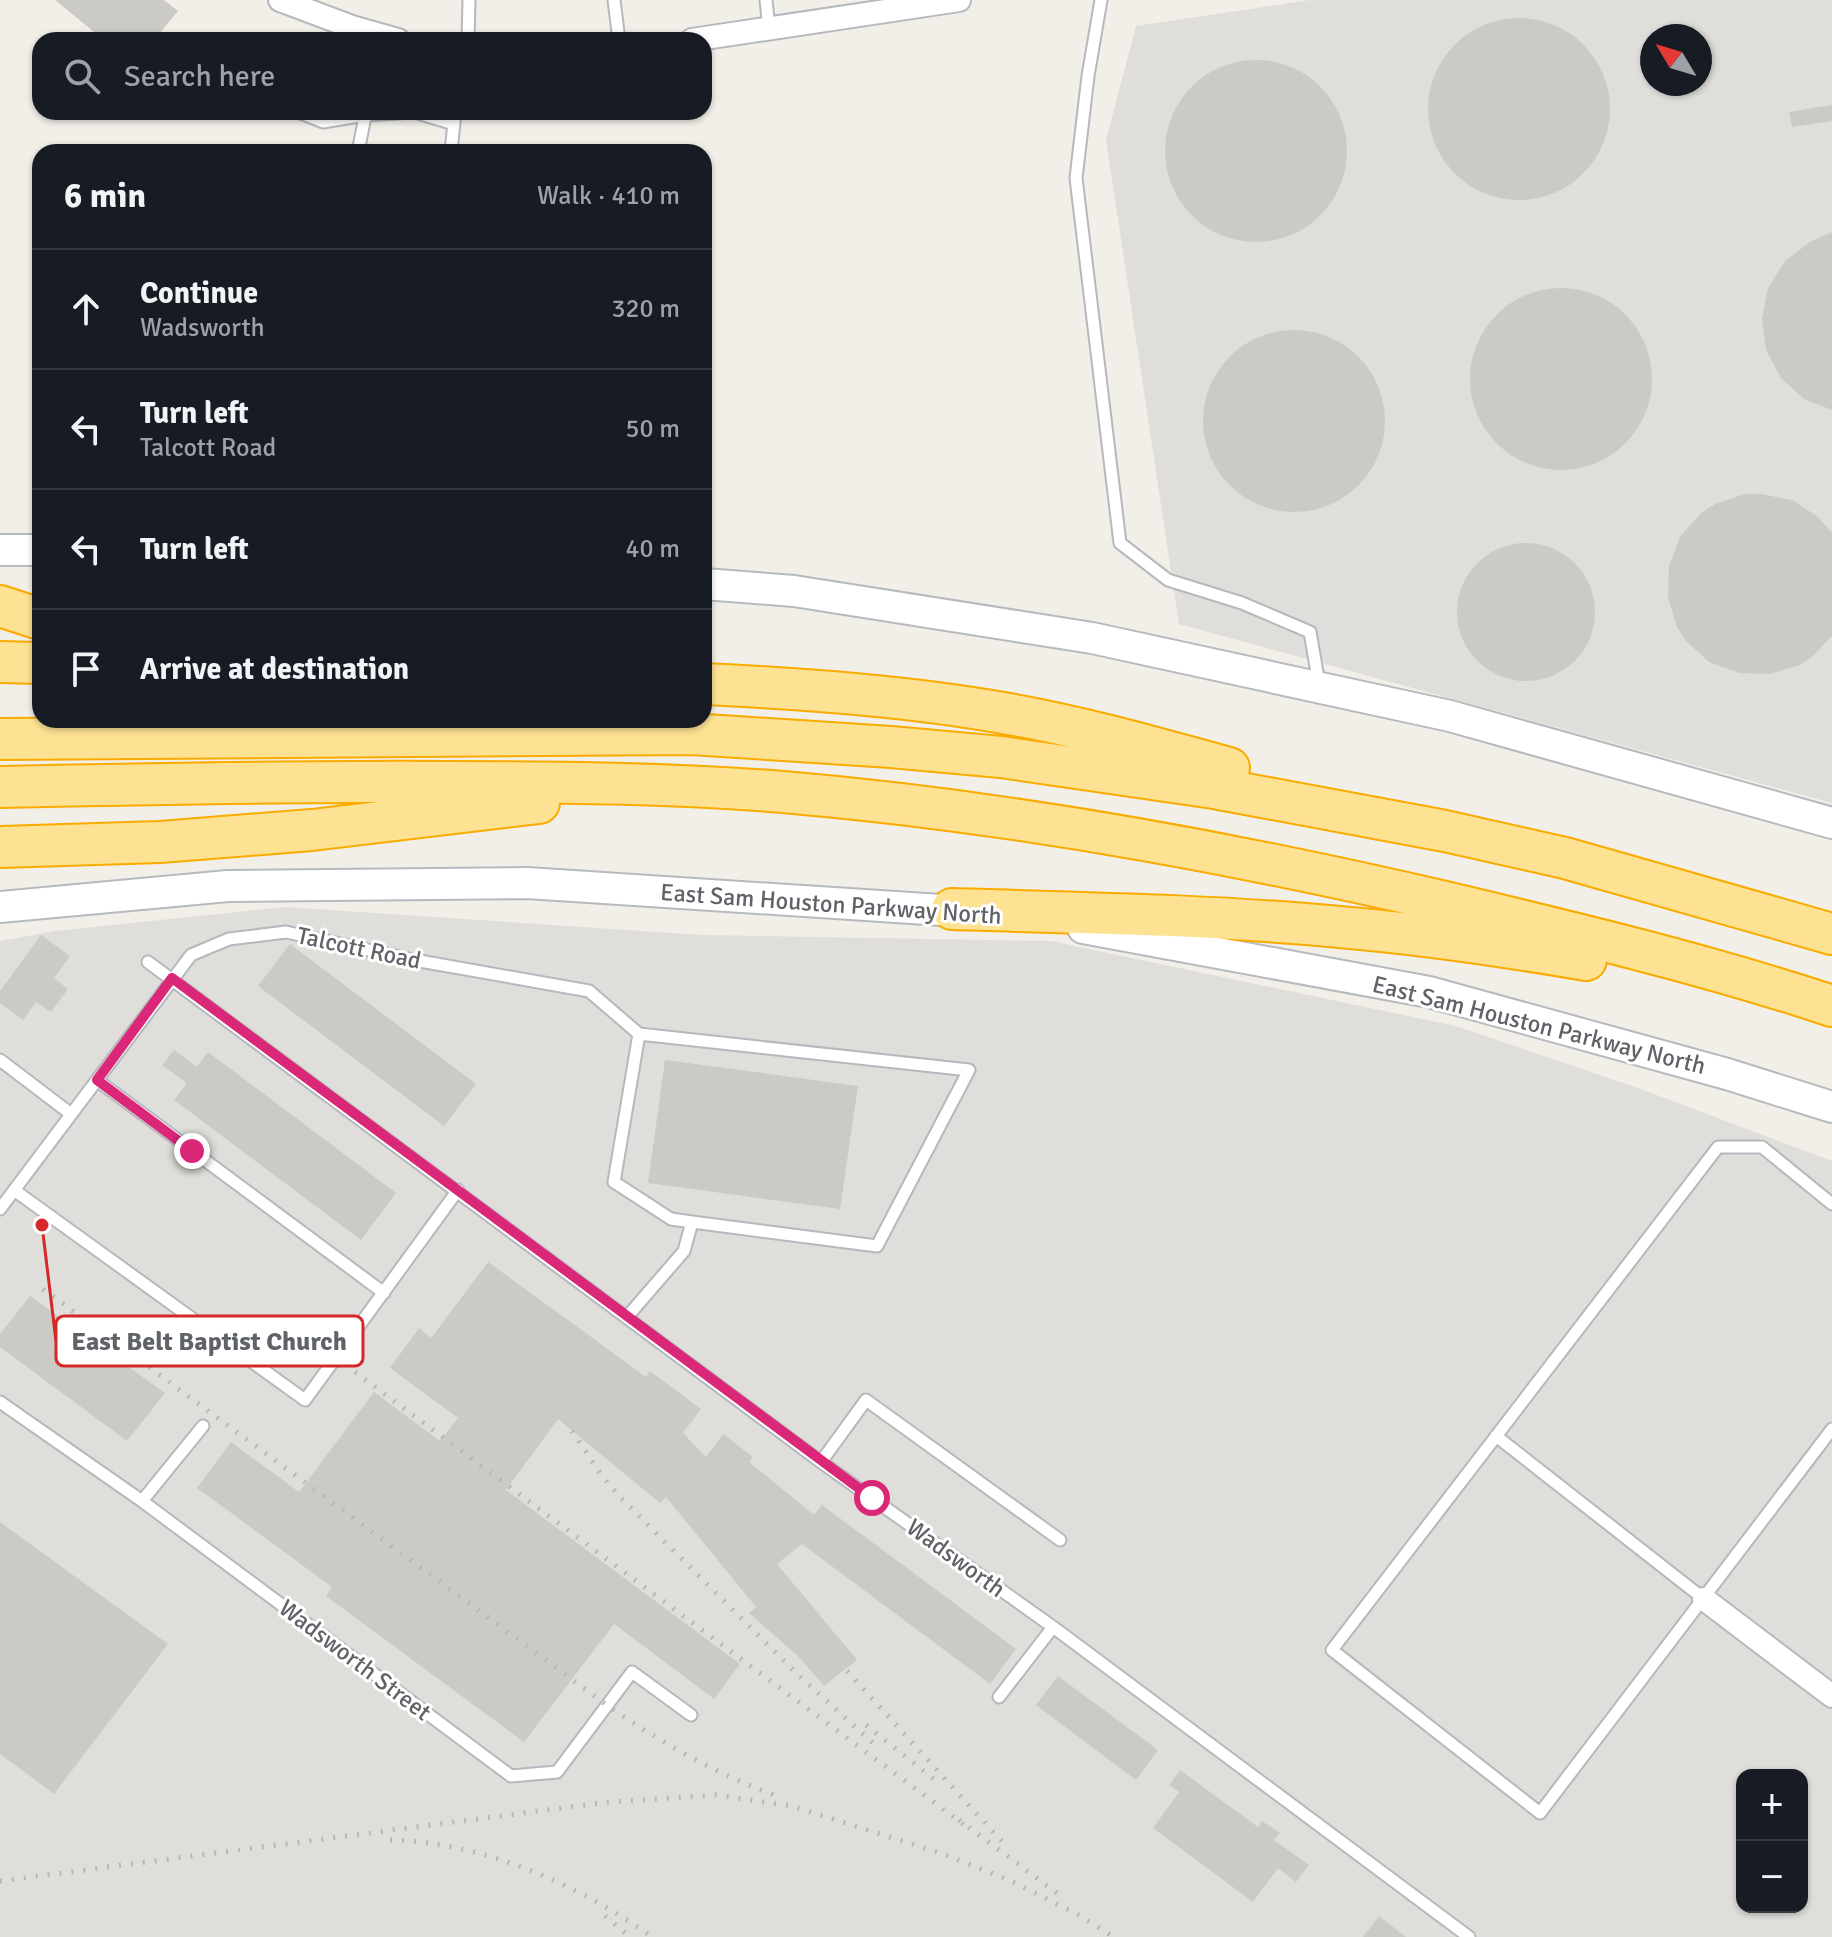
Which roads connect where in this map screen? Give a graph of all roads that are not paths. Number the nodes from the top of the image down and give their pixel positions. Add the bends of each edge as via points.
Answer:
1 (280, 0) edge
2 (469, 0) edge
3 (614, 0) edge
4 (766, 0) edge
5 (959, 0) edge
6 (1101, 0) edge
7 (879, 6) edge
8 (769, 28) junction
9 (367, 32) edge
10 (468, 32) edge
11 (618, 32) edge
12 (712, 37) edge
13 (365, 120) edge
14 (454, 120) edge
15 (360, 144) edge
16 (452, 144) edge
17 (0, 550) edge
18 (32, 550) edge
19 (712, 585) edge
20 (0, 606) edge
21 (32, 616) edge
22 (0, 628) edge
23 (32, 635) edge
24 (0, 662) edge
25 (32, 663) edge
26 (712, 685) edge
27 (1320, 688) junction
28 (614, 728) edge
29 (691, 734) junction
30 (0, 739) edge
31 (0, 787) edge
32 (702, 787) junction
33 (1832, 823) edge
34 (0, 847) edge
35 (1565, 858) junction
36 (0, 907) edge
37 (952, 909) junction
38 (1832, 934) edge
39 (148, 962) dead end
40 (172, 978) junction
41 (1820, 1002) edge
42 (639, 1034) junction
43 (0, 1060) edge
44 (97, 1080) junction
45 (1832, 1107) edge
46 (71, 1114) junction
47 (14, 1190) junction
48 (458, 1190) junction
49 (1832, 1204) edge
50 (0, 1209) edge
51 (692, 1222) junction
52 (384, 1293) junction
53 (627, 1317) junction
54 (0, 1402) edge
55 (203, 1426) dead end
56 (1832, 1429) edge
57 (1496, 1436) junction
58 (821, 1462) junction
59 (142, 1501) junction
60 (1060, 1540) dead end
61 (1704, 1599) junction
62 (1053, 1627) junction
63 (1832, 1696) edge
64 (999, 1697) dead end
65 (691, 1715) dead end
66 (1469, 1937) edge

1 - 9 street
2 - 10 lane
3 - 11 lane
4 - 8 lane
5 - 7 street
6 - 27 lane via 1076,178 1120,543 1168,580 1310,632
7 - 8 street
8 - 12 street
13 - 15 lane
14 - 16 lane
17 - 18 main road
19 - 27 main road via 794,591 1092,638
20 - 21 highway
22 - 23 highway
24 - 25 highway
26 - 35 highway via 894,697 1060,724
27 - 33 main road via 1450,716
28 - 29 highway
29 - 30 highway
29 - 35 highway via 891,747 1095,770 1327,807
31 - 32 highway via 283,781
32 - 34 highway via 312,830
32 - 41 highway via 945,809 1229,854 1558,929
35 - 38 highway
36 - 37 main road, East Sam Houston Parkway North via 228,886 527,883
37 - 41 highway via 1338,927 1574,958
37 - 45 main road, East Sam Houston Parkway North via 1127,935 1429,992
39 - 40 lane, Wadsworth
40 - 42 lane, Talcott Road via 191,955 229,939 286,932 589,991
40 - 44 lane, Talcott Road
40 - 48 lane, Wadsworth
42 - 51 lane via 614,1182 671,1219
42 - 51 lane via 969,1070 877,1246
43 - 46 lane
44 - 46 lane, Talcott Road
44 - 52 lane
46 - 47 lane, Talcott Road
47 - 50 lane, Talcott Road
47 - 52 lane via 305,1400
48 - 52 lane
48 - 53 lane, Wadsworth
49 - 57 lane via 1762,1147 1718,1147
51 - 53 lane via 684,1251
53 - 58 lane, Wadsworth
54 - 59 lane, Wadsworth Street
55 - 59 lane
56 - 61 lane
57 - 61 lane
57 - 61 lane via 1332,1650 1344,1660 1540,1813
58 - 60 lane via 866,1400
58 - 62 lane, Wadsworth
59 - 65 lane, Wadsworth Street via 511,1776 557,1772 632,1672
61 - 63 street
62 - 64 lane
62 - 66 lane, Wadsworth

